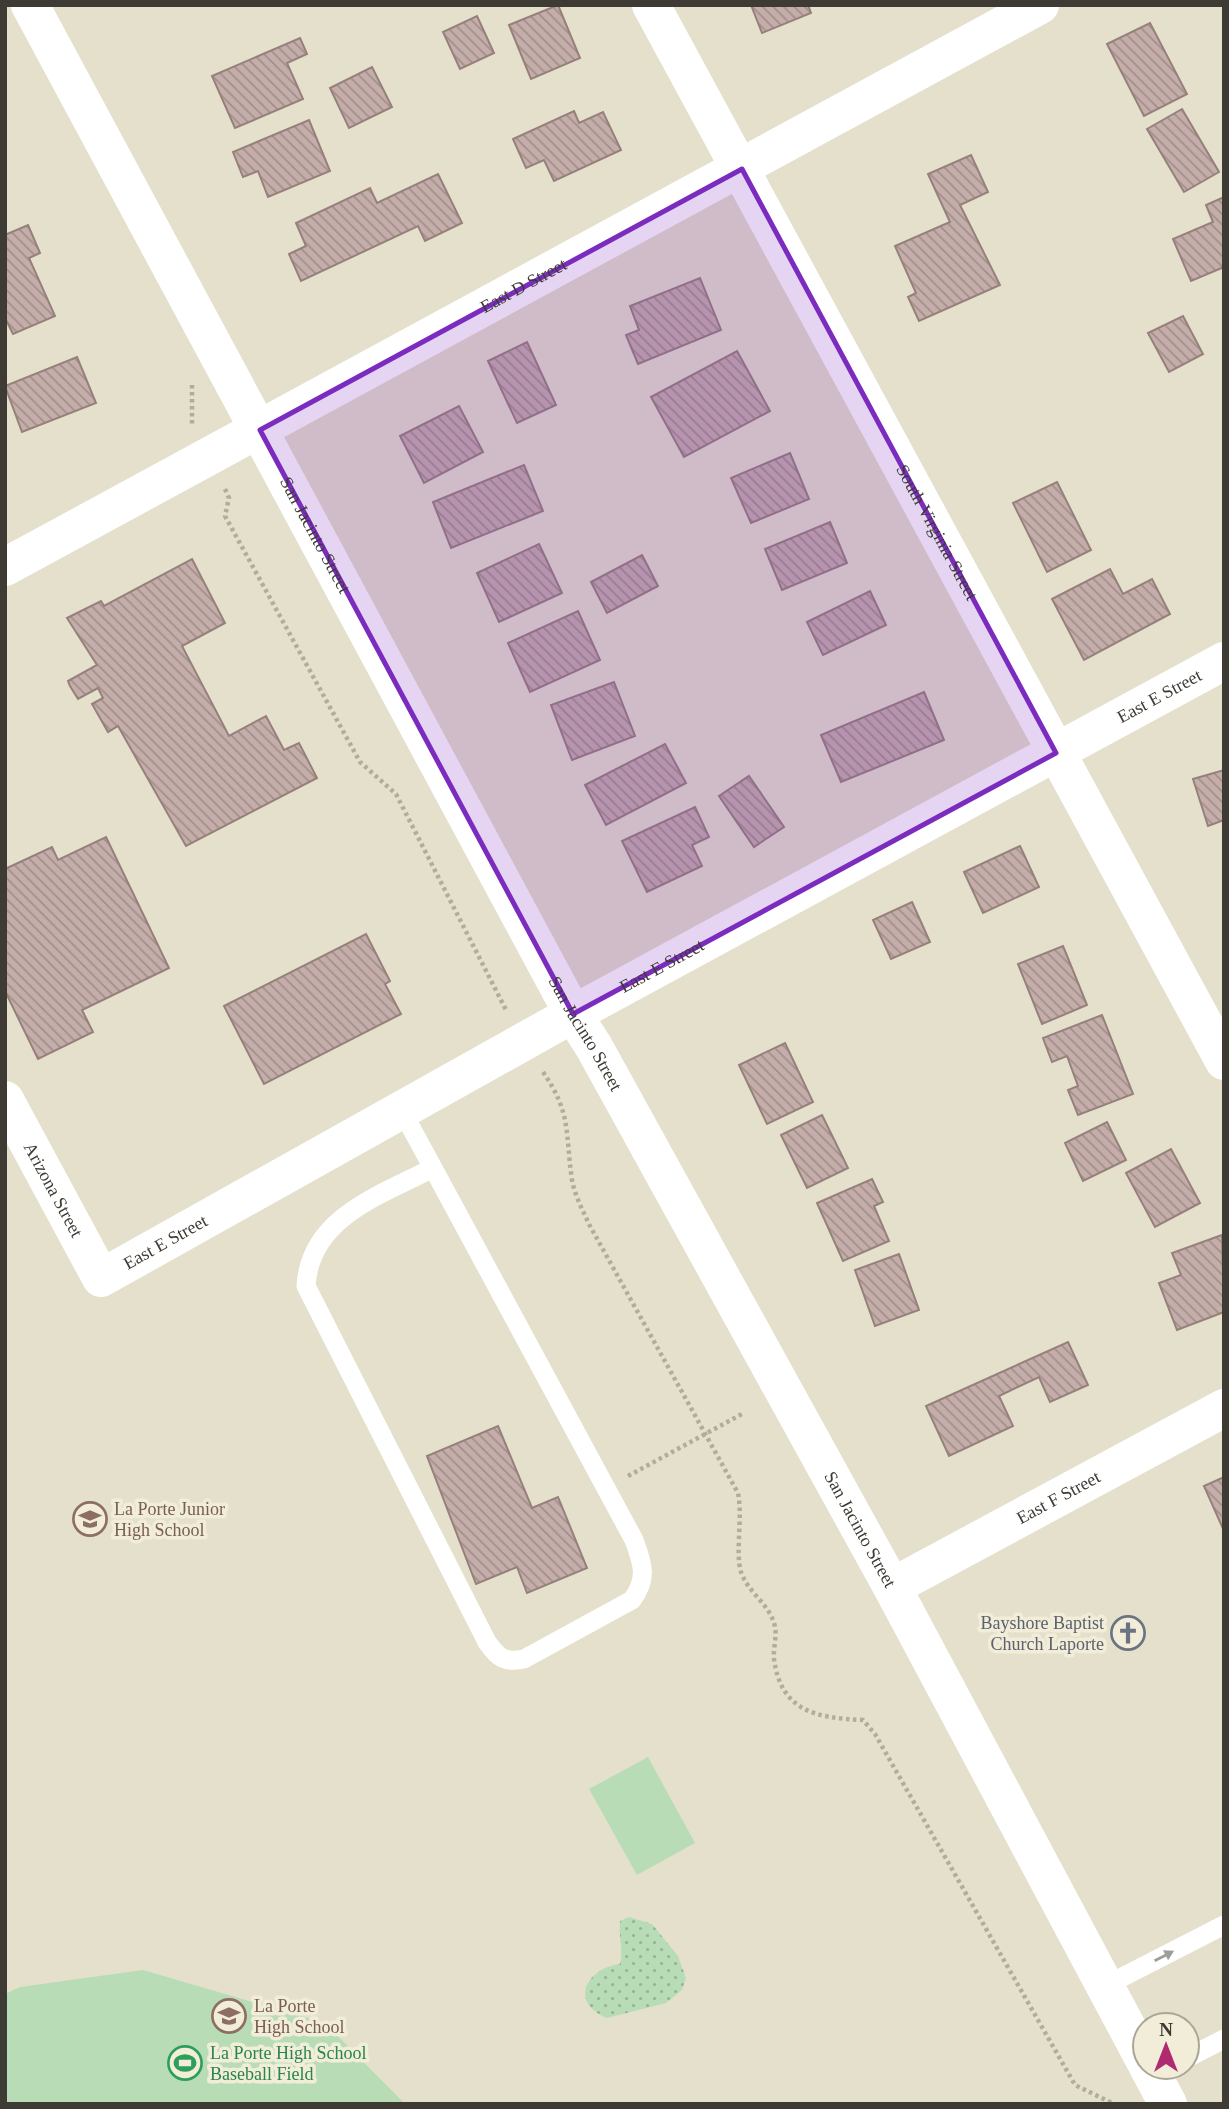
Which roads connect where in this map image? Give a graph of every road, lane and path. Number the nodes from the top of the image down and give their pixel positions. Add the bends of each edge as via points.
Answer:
1 (30, 5) edge
2 (652, 5) edge
3 (1040, 5) edge
4 (742, 169) junction
5 (194, 373) dead end
6 (260, 430) junction
7 (210, 456) junction
8 (5, 567) edge
9 (1224, 661) edge
10 (1056, 753) junction
11 (573, 1014) junction
12 (523, 1044) junction
13 (1224, 1061) edge
14 (5, 1100) edge
15 (402, 1111) junction
16 (433, 1168) junction
17 (101, 1278) joint
18 (1224, 1408) edge
19 (742, 1414) dead end
20 (706, 1434) junction
21 (624, 1479) dead end
22 (892, 1587) junction
23 (1224, 1925) edge
24 (1105, 1986) junction
25 (1131, 2030) edge
26 (1224, 2039) edge
27 (1201, 2051) edge
28 (1114, 2104) edge

1 - 6 street, San Jacinto Street
2 - 4 street, South Virginia Street
3 - 4 street, East D Street
4 - 6 street, East D Street
4 - 10 street, South Virginia Street
5 - 7 path via 192,426
6 - 7 street, East D Street
6 - 11 street, San Jacinto Street
7 - 8 street, East D Street
7 - 12 path via 229,498 225,516 360,762 396,794
9 - 10 street, East E Street
10 - 11 street, East E Street
10 - 13 street, South Virginia Street
11 - 12 street, East E Street
11 - 22 street, San Jacinto Street
12 - 15 street, East E Street
12 - 20 path via 558,1093 566,1114 572,1182 590,1226
14 - 17 street, Arizona Street
15 - 16 lane
15 - 17 street, East E Street
16 - 16 lane via 634,1540 645,1573 632,1600 511,1662 498,1657 486,1642 306,1286 307,1267 342,1215
18 - 22 street, East F Street
19 - 20 path
20 - 21 path
20 - 28 path via 738,1493 741,1573 775,1627 779,1685 792,1702 815,1715 863,1720 875,1734 1075,2085
22 - 24 street, San Jacinto Street
24 -> 23 lane
24 - 25 street, San Jacinto Street
26 - 27 lane

